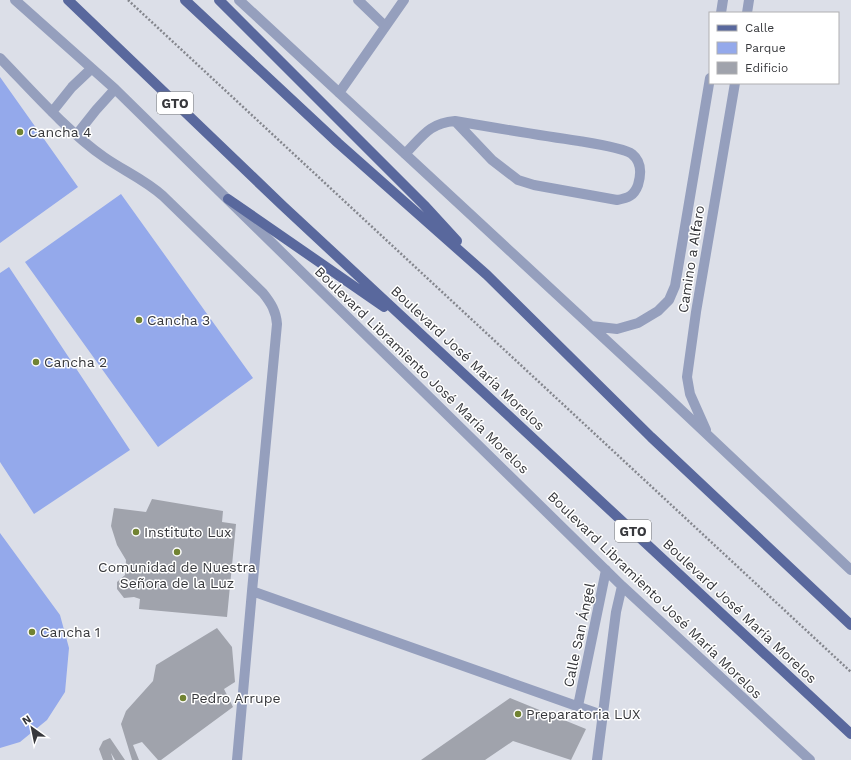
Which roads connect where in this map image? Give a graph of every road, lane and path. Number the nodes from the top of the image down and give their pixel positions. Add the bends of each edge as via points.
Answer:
1 (16, 0) edge
2 (68, 0) edge
3 (128, 0) edge
4 (185, 0) edge
5 (219, 0) edge
6 (239, 0) edge
7 (358, 0) edge
8 (404, 0) edge
9 (723, 0) edge
10 (749, 0) edge
11 (721, 12) edge
12 (747, 12) edge
13 (385, 26) junction
14 (0, 58) edge
15 (92, 69) junction
16 (709, 84) edge
17 (735, 84) edge
18 (115, 89) junction
19 (339, 93) junction
20 (52, 112) junction
21 (455, 121) junction
22 (77, 134) junction
23 (405, 154) junction
24 (228, 199) junction
25 (487, 275) junction
26 (591, 326) junction
27 (415, 328) junction
28 (709, 436) junction
29 (606, 570) junction
30 (851, 570) edge
31 (622, 586) junction
32 (252, 590) junction
33 (851, 625) edge
34 (851, 672) edge
35 (578, 706) junction
36 (602, 715) junction
37 (851, 734) edge
38 (238, 760) edge
39 (597, 760) edge
40 (810, 760) edge

1 - 15 street, Boulevard Libramiento José María Morelos
2 - 27 main road, Boulevard José María Morelos / GTO via 283,206
3 - 34 path
4 - 25 main road via 338,143
5 - 25 main road via 424,204
6 - 19 street
7 - 13 street
8 - 13 street
9 - 11 street
10 - 12 street
13 - 19 street
14 - 20 street
15 - 18 street, Boulevard Libramiento José María Morelos
15 - 20 street via 72,87
16 - 26 street, Camino a Alfaro via 675,286 669,300 658,311 638,323 617,329
17 - 28 street, Camino a Alfaro via 687,377 690,394
18 - 22 street
18 - 24 street, Boulevard Libramiento José María Morelos
19 - 23 street
20 - 22 street
21 - 21 street via 492,160 518,180 617,200 629,198 636,192 640,169 637,159 631,153 599,145
21 - 23 street via 441,122
22 - 32 street via 104,157 149,184 163,196 263,293 276,314
23 - 26 street
24 - 27 main road
24 - 29 street, Boulevard Libramiento José María Morelos
25 - 33 main road via 651,437
26 - 28 street
27 - 37 main road, Boulevard José María Morelos / GTO
28 - 30 street
29 - 31 street, Boulevard Libramiento José María Morelos
29 - 35 street, Calle San Ángel
31 - 36 street
31 - 40 street, Boulevard Libramiento José María Morelos
32 - 35 street
32 - 38 street
35 - 36 street
36 - 39 street

